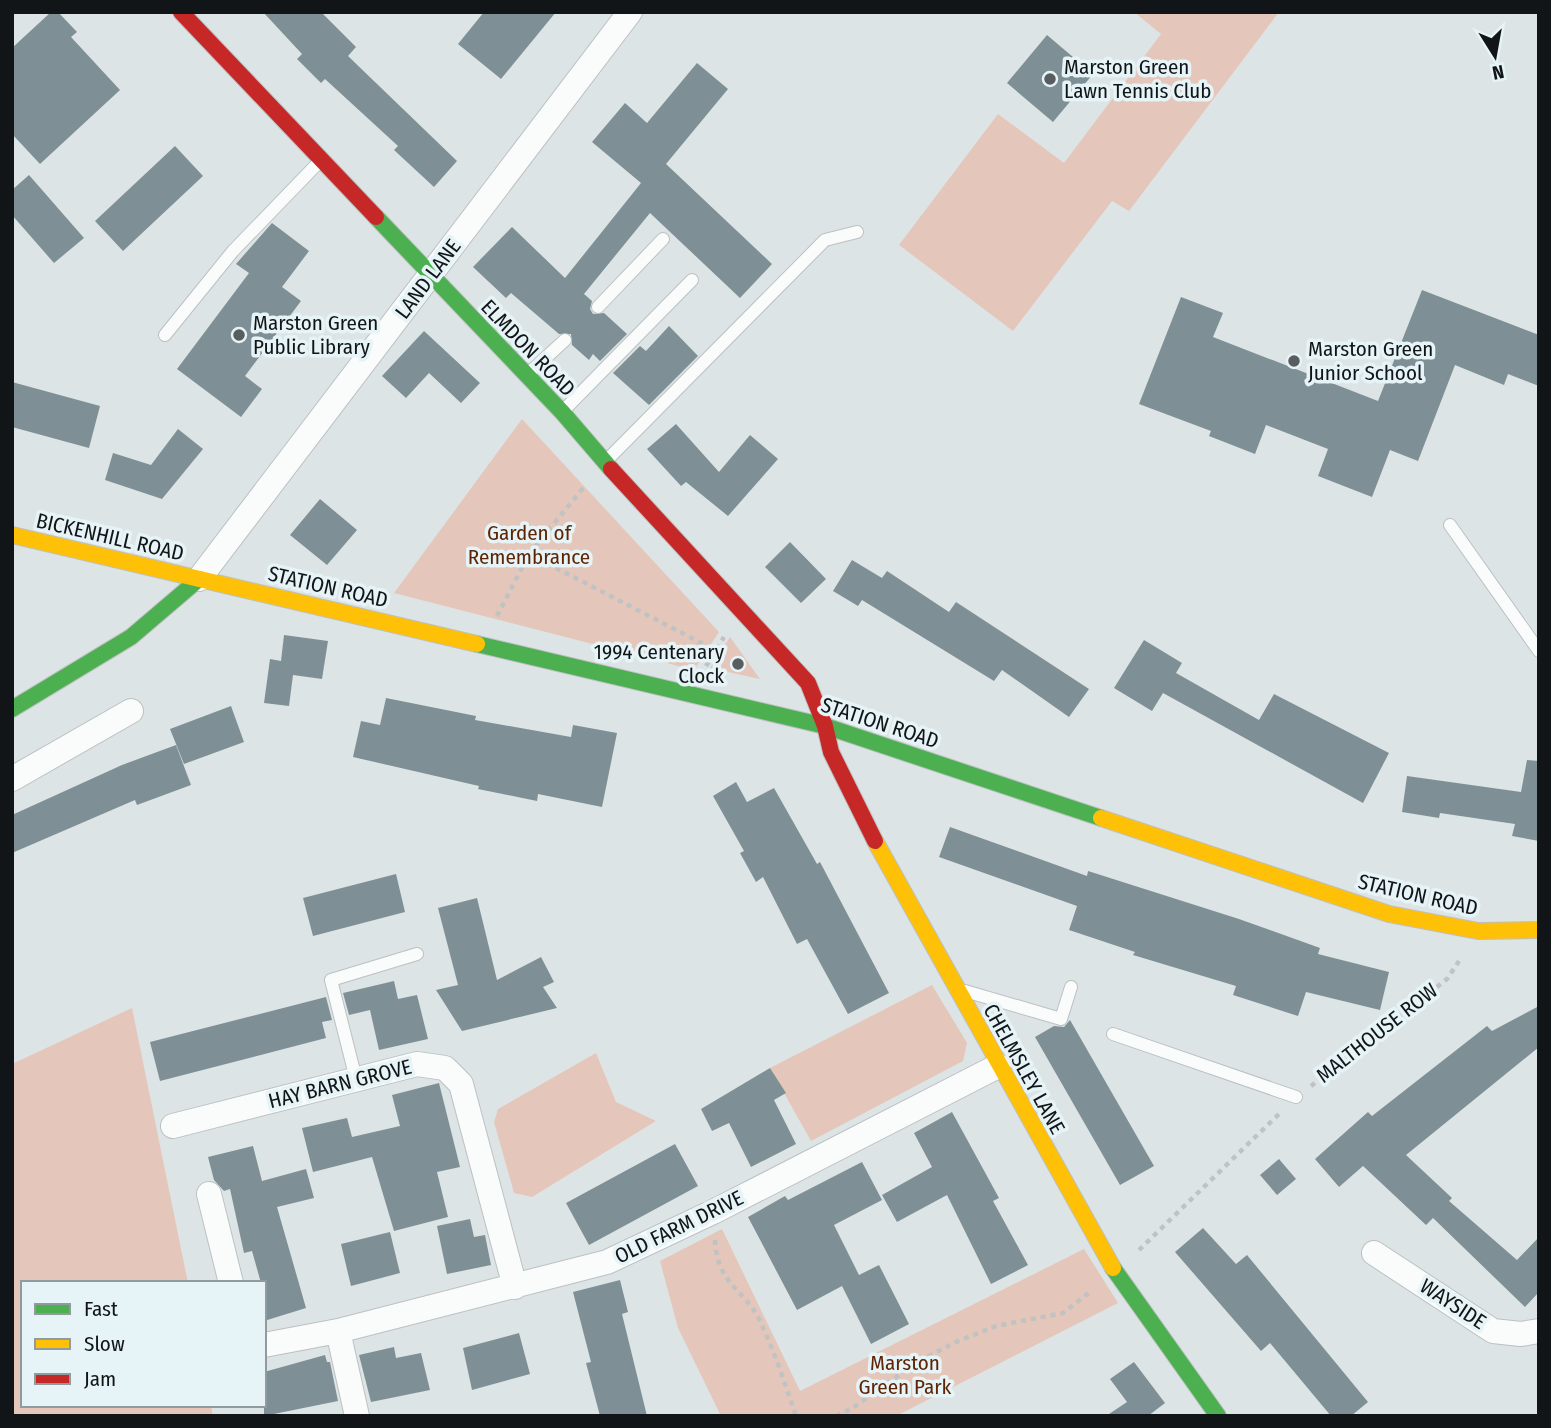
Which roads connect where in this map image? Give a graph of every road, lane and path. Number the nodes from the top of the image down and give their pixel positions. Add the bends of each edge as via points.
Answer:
1 (181, 12) edge
2 (630, 12) edge
3 (321, 160) junction
4 (857, 232) dead end
5 (663, 239) dead end
6 (430, 277) junction
7 (692, 280) dead end
8 (598, 307) dead end
9 (165, 335) dead end
10 (565, 340) dead end
11 (527, 375) junction
12 (562, 412) junction
13 (604, 462) junction
14 (587, 482) dead end
15 (1450, 525) dead end
16 (12, 535) edge
17 (529, 554) junction
18 (199, 579) junction
19 (729, 631) dead end
20 (482, 645) junction
21 (715, 650) junction
22 (1539, 651) edge
23 (691, 694) junction
24 (12, 709) edge
25 (131, 711) dead end
26 (825, 726) junction
27 (12, 779) edge
28 (1539, 930) edge
29 (1478, 931) junction
30 (417, 954) dead end
31 (1071, 986) dead end
32 (955, 988) junction
33 (1113, 1034) dead end
34 (999, 1066) junction
35 (356, 1079) junction
36 (1296, 1097) joint
37 (1268, 1125) dead end
38 (173, 1126) dead end
39 (209, 1194) dead end
40 (713, 1212) junction
41 (1374, 1253) dead end
42 (1115, 1272) junction
43 (231, 1281) edge
44 (515, 1287) junction
45 (338, 1331) junction
46 (1539, 1331) edge
47 (266, 1345) edge
48 (357, 1416) edge
49 (796, 1416) edge
50 (836, 1416) edge
51 (1218, 1416) edge

1 - 3 street, ELMDON ROAD
2 - 6 street, LAND LANE
3 - 6 street, ELMDON ROAD
3 - 9 lane via 233,251
4 - 13 lane via 825,240
5 - 8 lane
6 - 11 street, ELMDON ROAD
6 - 18 street, LAND LANE
7 - 12 lane
10 - 11 lane
11 - 12 street, ELMDON ROAD
12 - 13 street, ELMDON ROAD
13 - 26 street, ELMDON ROAD via 808,683
14 - 17 path
15 - 22 lane
16 - 18 street, BICKENHILL ROAD
17 - 20 path
17 - 21 path
18 - 20 street, STATION ROAD
18 - 24 street via 131,638
19 - 21 path
20 - 23 street, STATION ROAD
21 - 23 path
23 - 26 street, STATION ROAD
25 - 27 street
26 - 29 street, STATION ROAD via 1389,914
26 - 32 street, CHELMSLEY LANE via 831,752 895,881
28 - 29 street, STATION ROAD
29 - 36 path, MALTHOUSE ROW via 1447,979
30 - 35 lane via 331,979
31 - 32 lane via 1061,1020
32 - 34 street, CHELMSLEY LANE
33 - 36 lane
34 - 40 street, OLD FARM DRIVE
34 - 42 street, CHELMSLEY LANE
35 - 38 street, HAY BARN GROVE
35 - 44 street, HAY BARN GROVE via 417,1064 445,1068 461,1084
37 - 42 path
39 - 43 street
40 - 44 street, OLD FARM DRIVE via 607,1262
40 - 49 path via 716,1255 731,1287 758,1316
41 - 46 street, WAYSIDE via 1493,1331
42 - 50 path via 1063,1313 996,1326 956,1342
42 - 51 street, CHELMSLEY LANE
44 - 45 street, OLD FARM DRIVE
45 - 47 street, OLD FARM DRIVE
45 - 48 street

